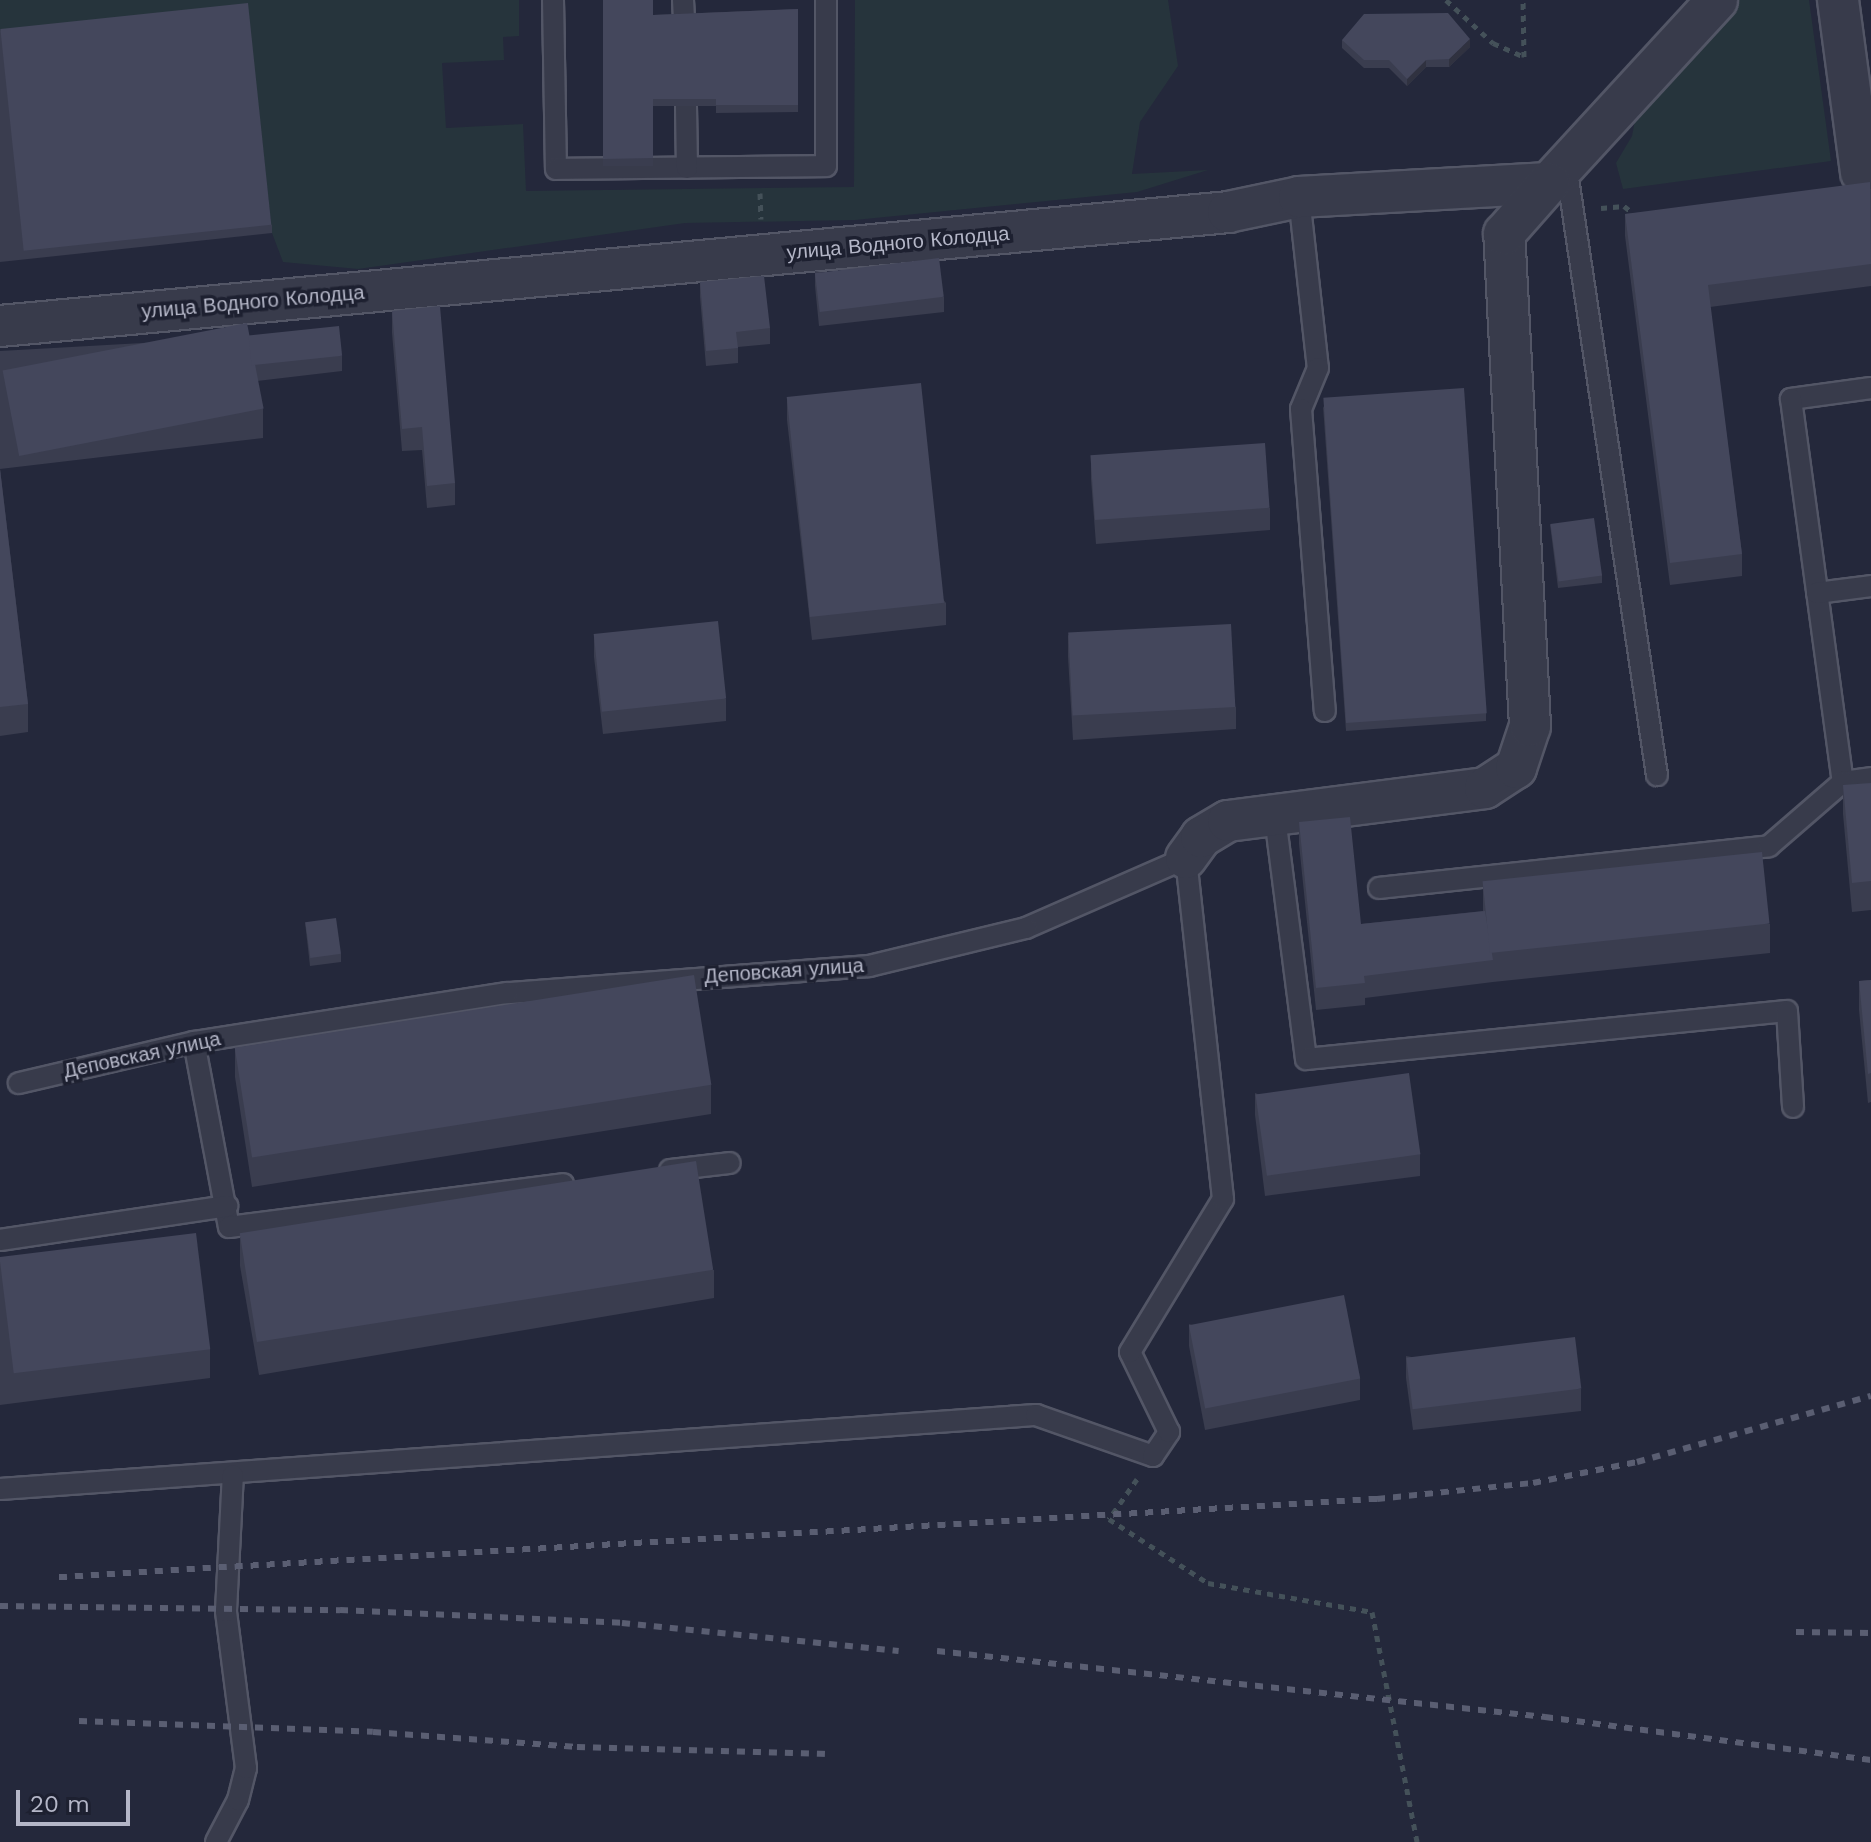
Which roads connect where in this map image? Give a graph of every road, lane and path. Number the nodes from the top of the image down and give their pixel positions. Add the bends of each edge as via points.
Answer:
1 (553, 0) edge
2 (683, 0) edge
3 (826, 0) edge
4 (1446, 0) edge
5 (1523, 0) edge
6 (1717, 0) edge
7 (1838, 0) edge
8 (684, 22) edge
9 (686, 106) edge
10 (687, 168) junction
11 (1557, 174) junction
12 (1863, 175) edge
13 (760, 185) dead end
14 (1299, 197) junction
15 (761, 224) dead end
16 (0, 326) edge
17 (1871, 388) edge
18 (1871, 586) edge
19 (1817, 593) junction
20 (1325, 711) dead end
21 (1657, 775) dead end
22 (1871, 778) edge
23 (1843, 782) junction
24 (1275, 817) junction
25 (1186, 858) junction
26 (1379, 888) dead end
27 (194, 1042) junction
28 (19, 1083) dead end
29 (1793, 1107) dead end
30 (730, 1163) dead end
31 (652, 1173) edge
32 (589, 1181) edge
33 (227, 1206) junction
34 (0, 1240) edge
35 (1153, 1456) junction
36 (233, 1475) junction
37 (0, 1489) edge
38 (216, 1842) edge
39 (1417, 1842) edge

1 - 10 lane via 556,169
2 - 8 lane
3 - 10 lane via 826,166
4 - 5 path via 1493,43 1524,57
6 - 11 street
7 - 12 street
9 - 10 lane
11 - 14 street, улица Водного Колодца
11 - 21 lane
11 - 24 street, Деповская улица via 1504,234 1530,726 1516,768 1485,788
13 - 15 path
14 - 16 street, улица Водного Колодца via 1228,212
14 - 20 lane via 1318,368 1301,409
17 - 19 lane via 1791,399
18 - 19 lane
19 - 23 lane
22 - 23 lane
23 - 26 lane via 1769,846
24 - 25 street, Деповская улица via 1228,821 1201,837
24 - 29 lane via 1306,1059 1787,1011
25 - 27 lane, Деповская улица via 1026,928 869,966 507,993
25 - 35 lane via 1223,1199 1130,1352 1169,1432
27 - 28 lane, Деповская улица
27 - 33 lane
30 - 31 lane
32 - 33 lane via 229,1227
33 - 34 lane
35 - 36 lane via 1036,1415
35 - 39 path via 1109,1519 1208,1583 1372,1612
36 - 37 lane
36 - 38 lane via 226,1611 246,1768 238,1800

